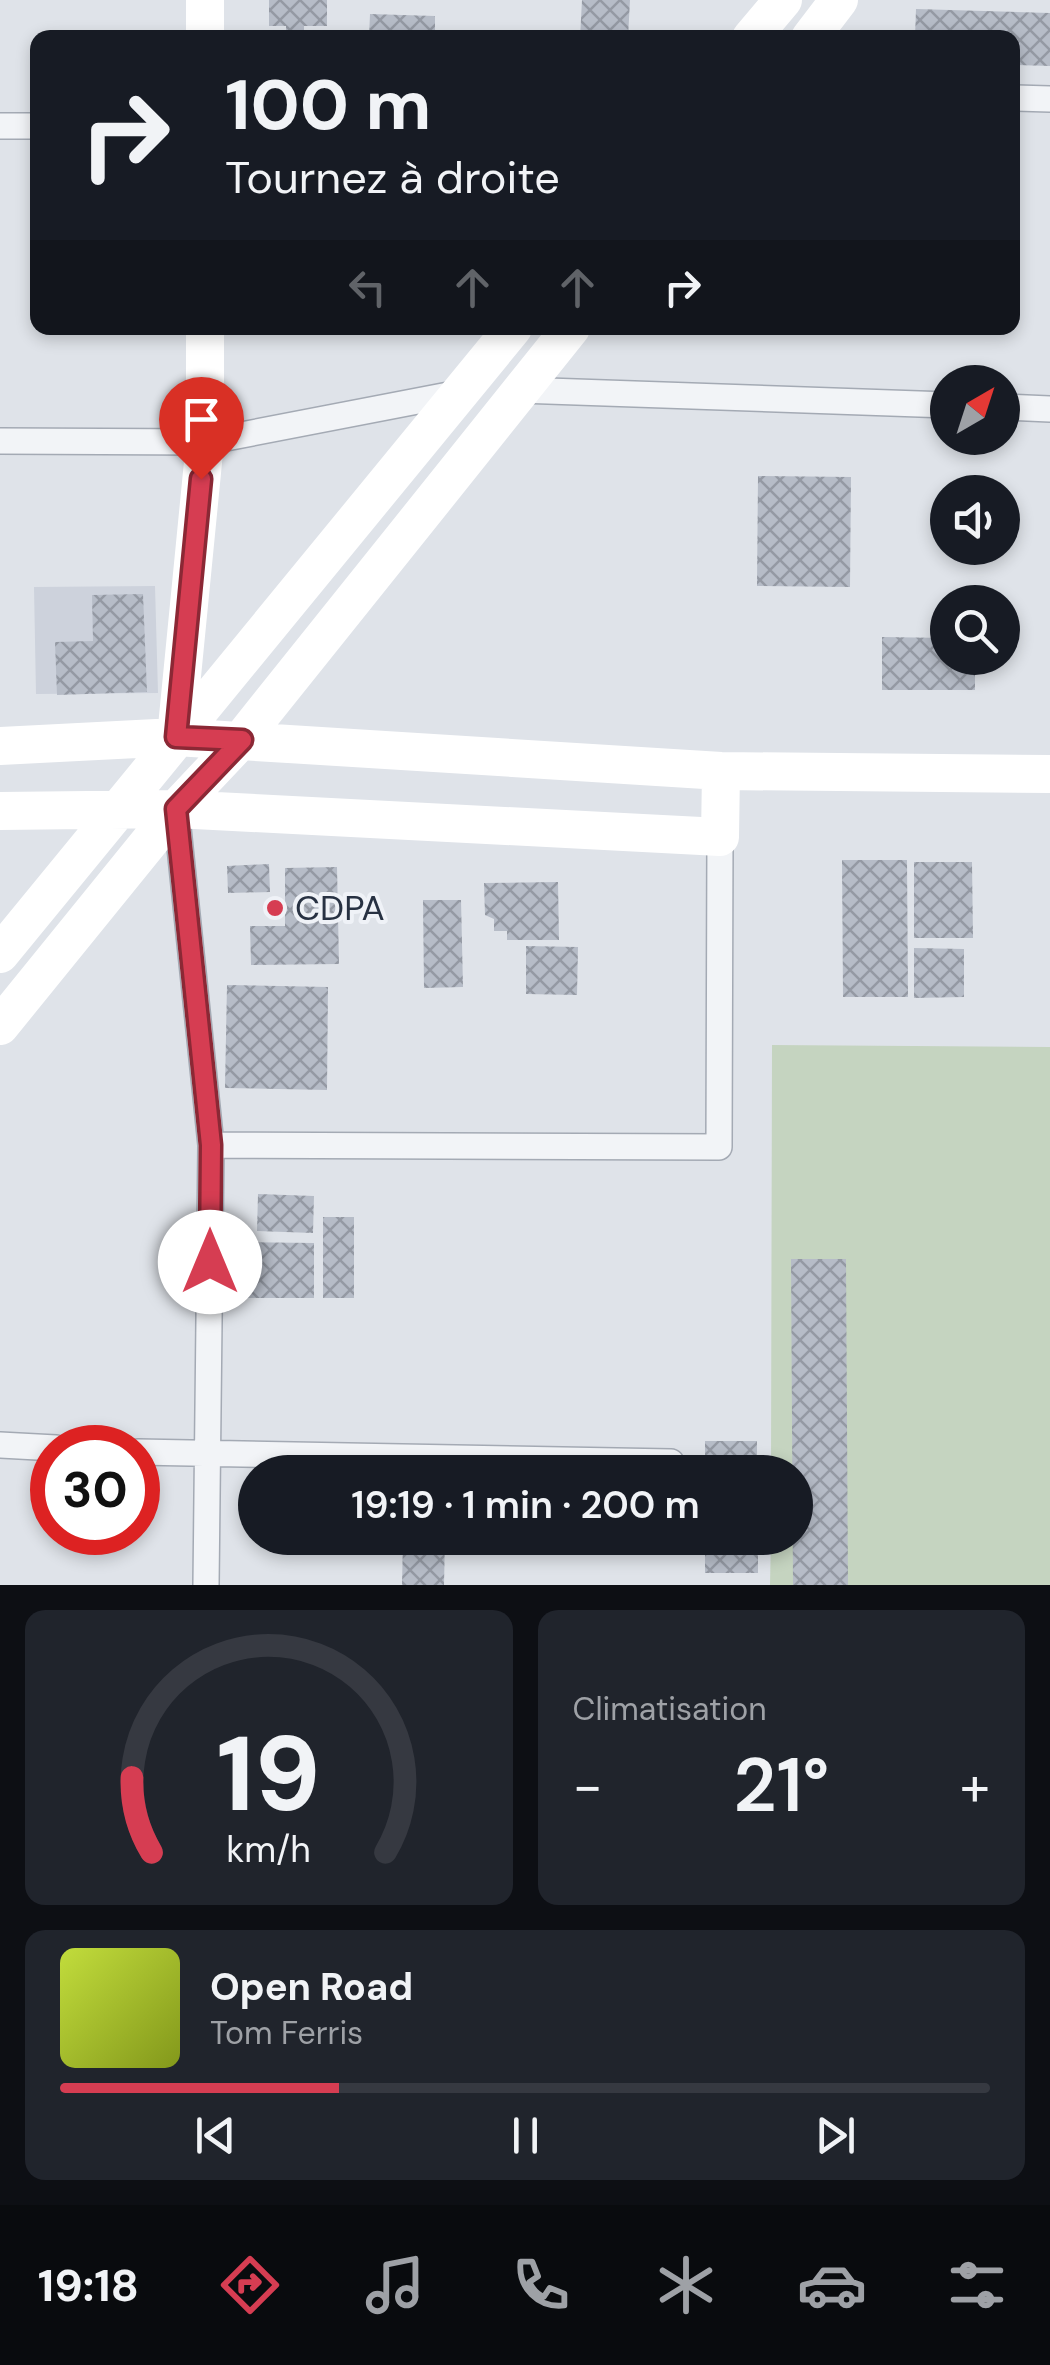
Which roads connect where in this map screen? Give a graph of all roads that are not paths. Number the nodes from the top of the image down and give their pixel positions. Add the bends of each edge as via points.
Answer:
1 (205, 0) edge
2 (783, 0) edge
3 (839, 0) edge
4 (205, 30) edge
5 (758, 30) edge
6 (816, 30) edge
7 (1020, 98) edge
8 (1050, 99) edge
9 (0, 126) edge
10 (30, 126) edge
11 (205, 335) edge
12 (507, 335) edge
13 (565, 335) edge
14 (520, 390) junction
15 (460, 394) junction
16 (930, 405) edge
17 (1020, 408) edge
18 (1050, 409) edge
19 (0, 441) edge
20 (204, 442) junction
21 (176, 737) junction
22 (242, 740) junction
23 (0, 746) edge
24 (721, 771) junction
25 (1050, 774) edge
26 (119, 808) junction
27 (176, 809) junction
28 (0, 811) edge
29 (720, 836) junction
30 (0, 954) edge
31 (0, 1026) edge
32 (211, 1145) junction
33 (0, 1445) edge
34 (30, 1447) edge
35 (160, 1453) edge
36 (208, 1455) junction
37 (238, 1455) edge
38 (206, 1585) edge

1 - 4 street
2 - 5 street
3 - 6 street
7 - 8 street
9 - 10 street
11 - 20 street
12 - 15 street
13 - 14 street
14 - 16 street
14 - 22 street
15 - 20 street
15 - 21 street
17 - 18 street
19 - 20 street
20 - 21 street
21 - 22 street
21 - 23 street
21 - 26 street
22 - 24 street
22 - 27 street
24 - 25 street
24 - 29 street
26 - 27 street
26 - 28 street
26 - 30 street
27 - 29 street
27 - 31 street
27 - 32 street
29 - 32 street via 719,1147
32 - 36 street
33 - 34 street
35 - 36 street
36 - 37 street
36 - 38 street

